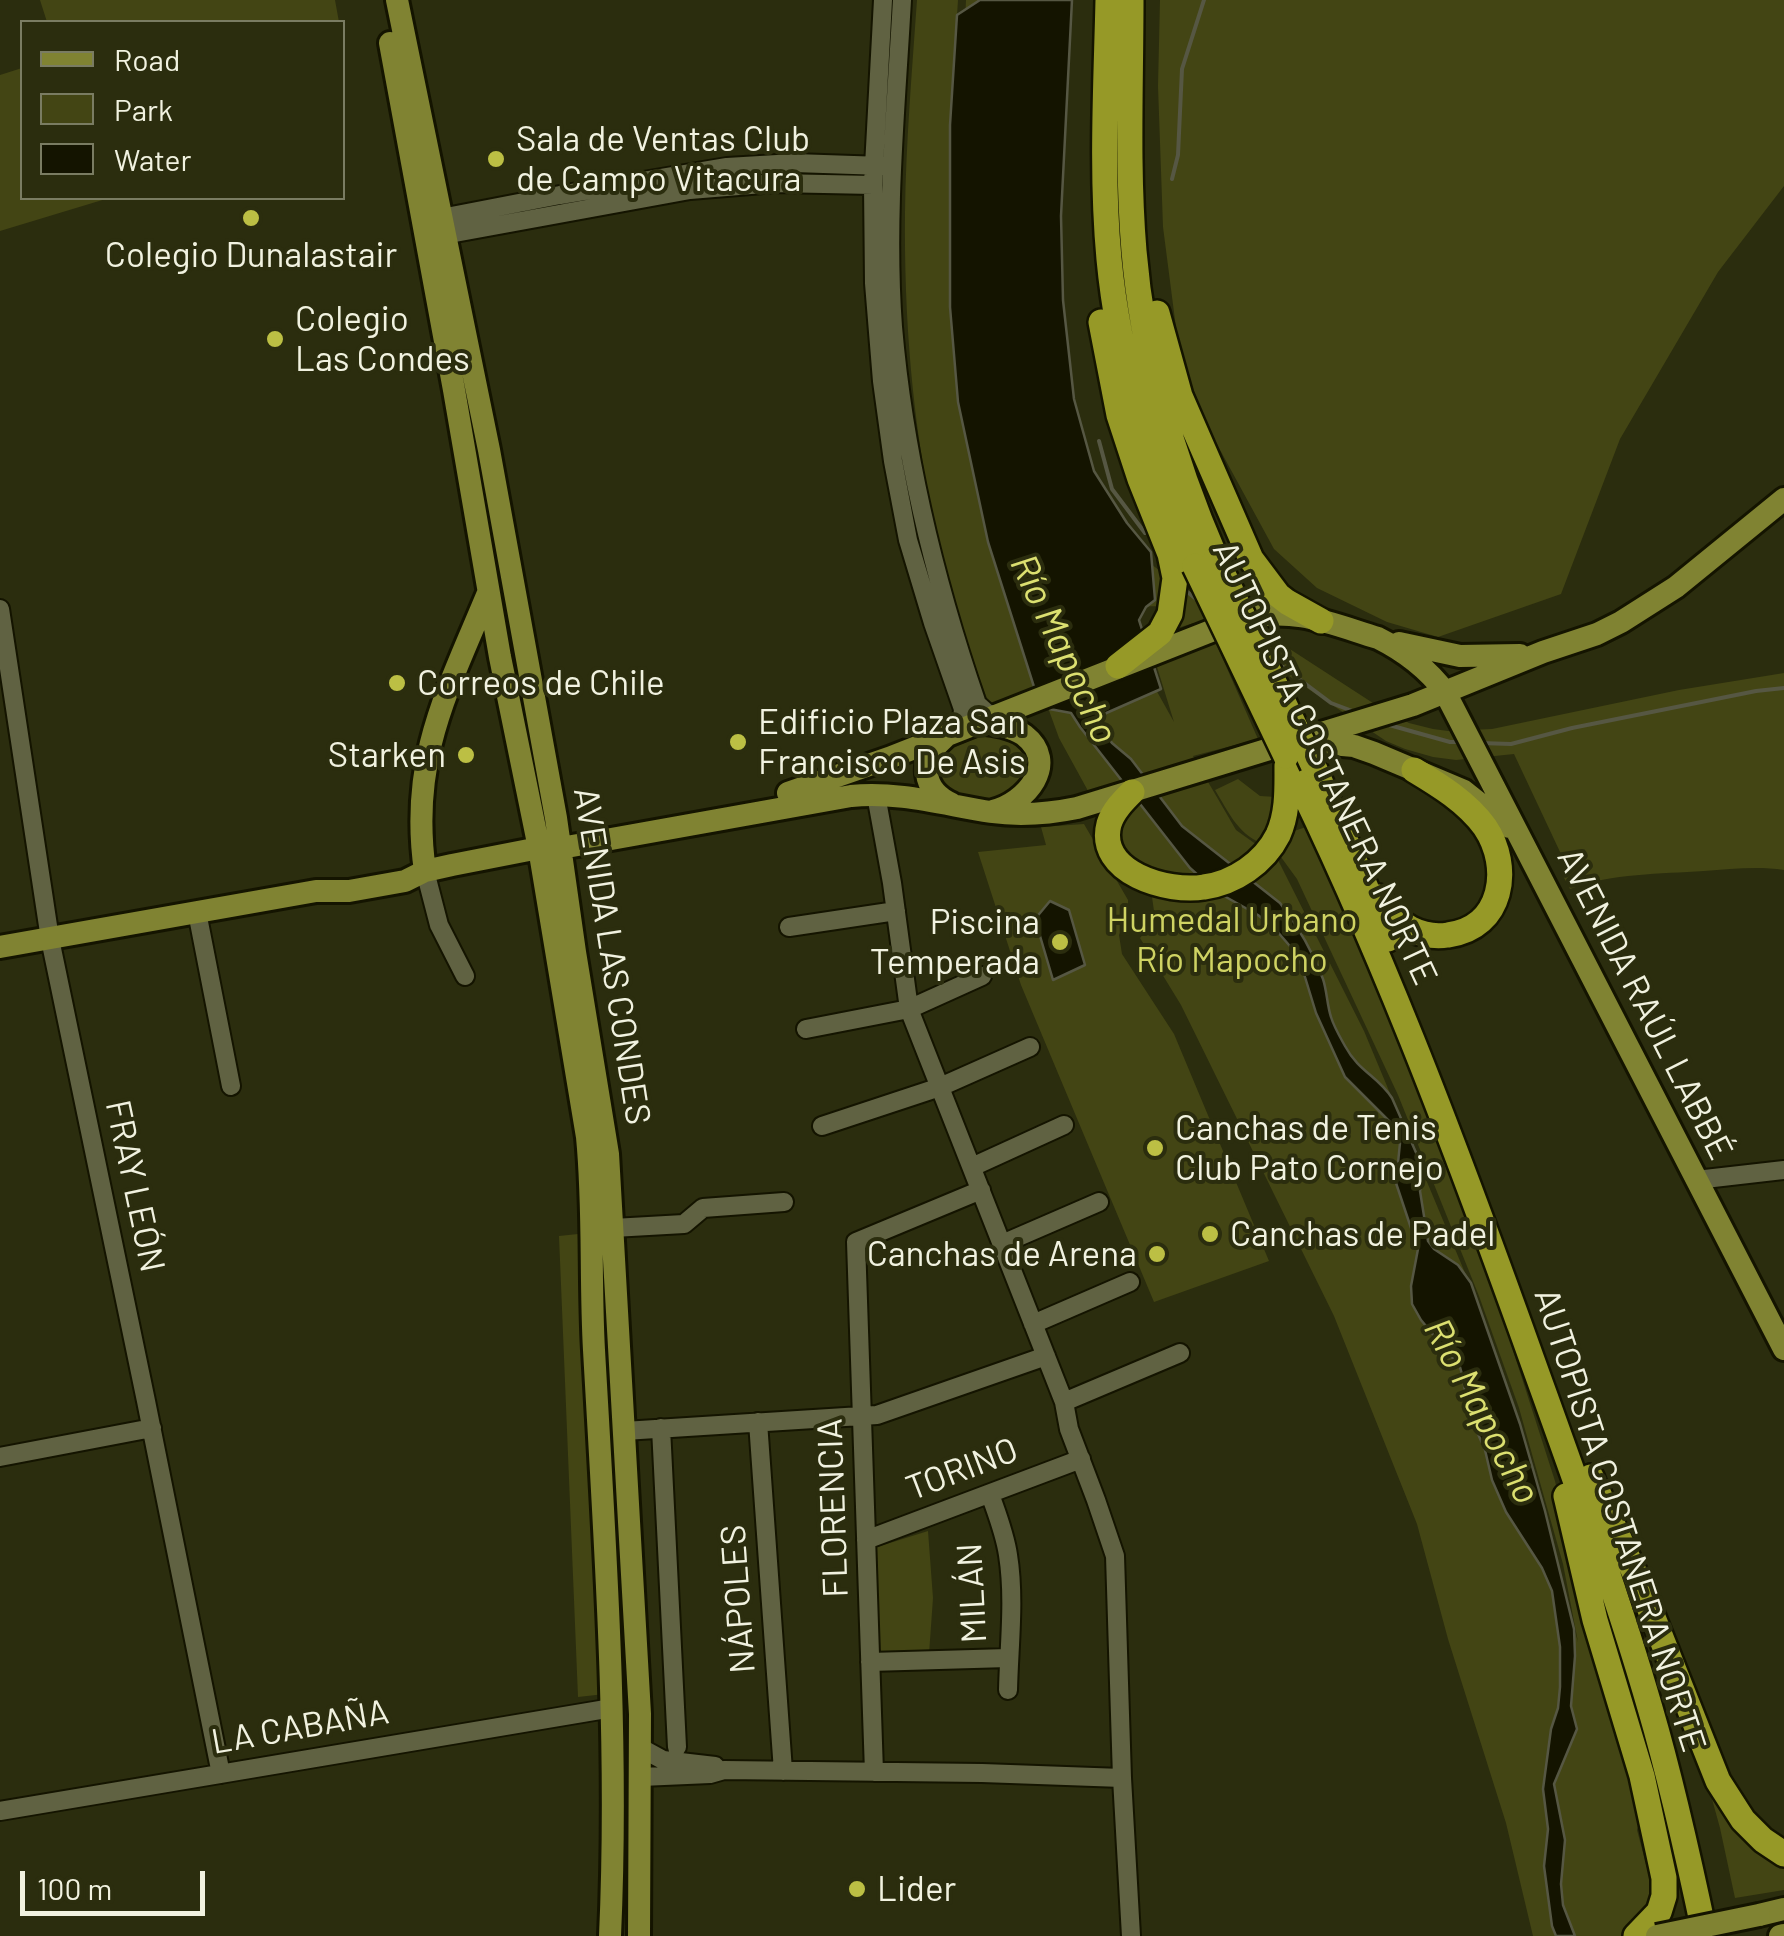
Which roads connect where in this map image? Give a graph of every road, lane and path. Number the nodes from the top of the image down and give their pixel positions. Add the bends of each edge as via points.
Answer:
1 (383, 0) edge
2 (397, 0) edge
3 (883, 0) edge
4 (902, 0) edge
5 (1108, 0) edge
6 (1132, 0) edge
7 (1118, 129) junction
8 (794, 163) junction
9 (880, 172) junction
10 (689, 181) junction
11 (795, 183) junction
12 (442, 226) junction
13 (470, 482) junction
14 (1784, 499) edge
15 (498, 503) junction
16 (488, 594) junction
17 (0, 609) edge
18 (1321, 621) junction
19 (1378, 638) junction
20 (1543, 652) junction
21 (1118, 666) junction
22 (1478, 679) junction
23 (1445, 692) junction
24 (1464, 718) junction
25 (970, 726) junction
26 (889, 758) junction
27 (1296, 760) junction
28 (1414, 770) junction
29 (1132, 792) junction
30 (876, 794) junction
31 (954, 804) junction
32 (990, 812) junction
33 (556, 818) junction
34 (1519, 836) junction
35 (550, 848) junction
36 (1360, 870) junction
37 (425, 871) junction
38 (196, 912) junction
39 (896, 912) junction
40 (789, 927) dead end
41 (50, 939) junction
42 (0, 947) edge
43 (465, 976) dead end
44 (982, 976) dead end
45 (909, 1009) junction
46 (806, 1030) dead end
47 (1030, 1048) dead end
48 (230, 1086) dead end
49 (940, 1087) junction
50 (1064, 1125) dead end
51 (822, 1126) dead end
52 (972, 1166) junction
53 (1784, 1170) edge
54 (1696, 1180) junction
55 (981, 1190) junction
56 (784, 1202) dead end
57 (1099, 1202) dead end
58 (612, 1228) junction
59 (1002, 1244) junction
60 (1130, 1282) dead end
61 (1034, 1324) junction
62 (1784, 1349) edge
63 (1180, 1353) dead end
64 (1046, 1356) junction
65 (595, 1367) junction
66 (1538, 1379) junction
67 (622, 1391) junction
68 (1064, 1402) junction
69 (863, 1417) junction
70 (758, 1422) junction
71 (152, 1428) junction
72 (661, 1428) junction
73 (624, 1431) junction
74 (0, 1458) edge
75 (1080, 1460) junction
76 (1591, 1477) junction
77 (990, 1494) junction
78 (866, 1540) junction
79 (1008, 1658) junction
80 (870, 1662) junction
81 (1008, 1690) dead end
82 (612, 1708) junction
83 (612, 1734) junction
84 (677, 1747) dead end
85 (641, 1748) junction
86 (724, 1770) junction
87 (783, 1770) junction
88 (874, 1772) junction
89 (221, 1774) junction
90 (1669, 1776) junction
91 (641, 1778) junction
92 (1122, 1778) junction
93 (0, 1811) edge
94 (1784, 1854) edge
95 (1784, 1909) edge
96 (610, 1936) edge
97 (639, 1936) edge
98 (1131, 1936) edge
99 (1636, 1936) edge
100 (1657, 1936) edge
101 (1688, 1936) edge
102 (1704, 1936) edge
103 (1721, 1936) edge

1 - 13 main road, AVENIDA LAS CONDES
2 - 12 main road, AVENIDA LAS CONDES
3 - 9 street
4 - 9 street
5 - 7 highway, AUTOPISTA COSTANERA NORTE
6 - 7 highway, AUTOPISTA COSTANERA NORTE
7 - 18 highway via 1167,354 1190,420 1260,575 1286,602
7 - 21 highway via 1094,227 1102,329 1124,431 1175,578 1160,633
7 - 27 highway, AUTOPISTA COSTANERA NORTE, bridge via 1106,214 1109,260 1138,412 1168,503 1206,562
8 - 9 street
8 - 10 street
8 - 11 street
9 - 11 street
9 - 25 street via 877,332 893,461 919,581
9 - 25 street via 915,485 981,710
10 - 11 street
10 - 12 street
12 - 15 main road, AVENIDA LAS CONDES
13 - 15 main road
13 - 16 main road, AVENIDA LAS CONDES
14 - 20 main road via 1654,602 1597,634
15 - 33 main road, AVENIDA LAS CONDES
16 - 35 main road, AVENIDA LAS CONDES
16 - 37 main road via 430,737 420,804
17 - 41 street, FRAY LEÓN
18 - 19 main road
18 - 21 main road, bridge via 1258,615
19 - 20 main road via 1460,656
19 - 23 main road, AVENIDA RAÚL LABBÉ via 1419,664
20 - 22 main road
21 - 25 main road
22 - 23 main road
22 - 24 main road
23 - 24 main road, AVENIDA RAÚL LABBÉ
23 - 27 main road via 1326,732
24 - 34 main road, AVENIDA RAÚL LABBÉ
25 - 26 main road
25 - 31 main road via 932,748 926,767 937,794
25 - 32 main road via 1005,726 1022,734 1038,760 1022,798
26 - 30 main road
26 - 33 main road via 770,797 585,830
27 - 28 main road via 1330,743
27 - 29 main road via 1215,767
27 - 29 highway via 1271,847 1216,885 1167,886 1121,864 1108,830
27 - 36 highway, AUTOPISTA COSTANERA NORTE
27 - 66 highway, AUTOPISTA COSTANERA NORTE via 1424,1068
28 - 34 main road via 1473,797
28 - 36 highway via 1467,808 1490,836 1501,869 1492,906 1463,931 1424,934 1398,919
29 - 32 main road via 1040,814
30 - 31 main road
30 - 35 main road
30 - 39 street
31 - 32 main road
33 - 35 main road, AVENIDA LAS CONDES
34 - 54 main road, AVENIDA RAÚL LABBÉ
35 - 37 main road
35 - 58 main road, AVENIDA LAS CONDES via 575,952 608,1154
35 - 65 main road, AVENIDA LAS CONDES via 587,1137
36 - 76 highway, AUTOPISTA COSTANERA NORTE via 1459,1114
37 - 38 main road via 399,868
37 - 43 street via 440,925
38 - 41 main road
38 - 48 street
39 - 40 street
39 - 45 street
41 - 42 main road
41 - 71 street, FRAY LEÓN
44 - 45 street
45 - 46 street
45 - 49 street
47 - 49 street
49 - 51 street
49 - 52 street
50 - 52 street
52 - 55 street
53 - 54 street
54 - 62 main road, AVENIDA RAÚL LABBÉ
55 - 59 street
55 - 69 street, FLORENCIA via 856,1242
56 - 58 street via 703,1208 684,1224
57 - 59 street
58 - 67 main road, AVENIDA LAS CONDES
59 - 61 street
60 - 61 street
61 - 64 street
63 - 68 street
64 - 68 street
64 - 69 street
65 - 67 main road via 614,1373
65 - 82 main road, AVENIDA LAS CONDES
66 - 90 highway, AUTOPISTA COSTANERA NORTE via 1609,1575
66 - 99 highway via 1664,1878 1655,1918
67 - 73 main road, AVENIDA LAS CONDES
68 - 75 street
69 - 70 street
69 - 78 street, FLORENCIA
70 - 72 street
70 - 87 street, NÁPOLES
71 - 74 street
71 - 89 street, FRAY LEÓN
72 - 73 street
72 - 84 street
73 - 85 main road, AVENIDA LAS CONDES
75 - 77 street, TORINO
75 - 92 street via 1115,1556
76 - 94 highway via 1718,1782 1742,1820
76 - 103 highway, AUTOPISTA COSTANERA NORTE via 1670,1720
77 - 78 street, TORINO
77 - 79 street, MILÁN via 1009,1558
78 - 80 street, FLORENCIA
79 - 80 street
79 - 81 street, MILÁN
80 - 88 street, FLORENCIA
82 - 83 main road, AVENIDA LAS CONDES
82 - 89 street, LA CABAÑA
83 - 91 main road via 622,1765
83 - 96 main road, AVENIDA LAS CONDES
85 - 86 street via 663,1760
85 - 91 main road, AVENIDA LAS CONDES
86 - 87 street
86 - 91 street
87 - 88 street
88 - 92 street
89 - 93 street, LA CABAÑA
90 - 101 highway
90 - 102 highway, AUTOPISTA COSTANERA NORTE
91 - 97 main road, AVENIDA LAS CONDES
92 - 98 street
95 - 100 main road, bridge

